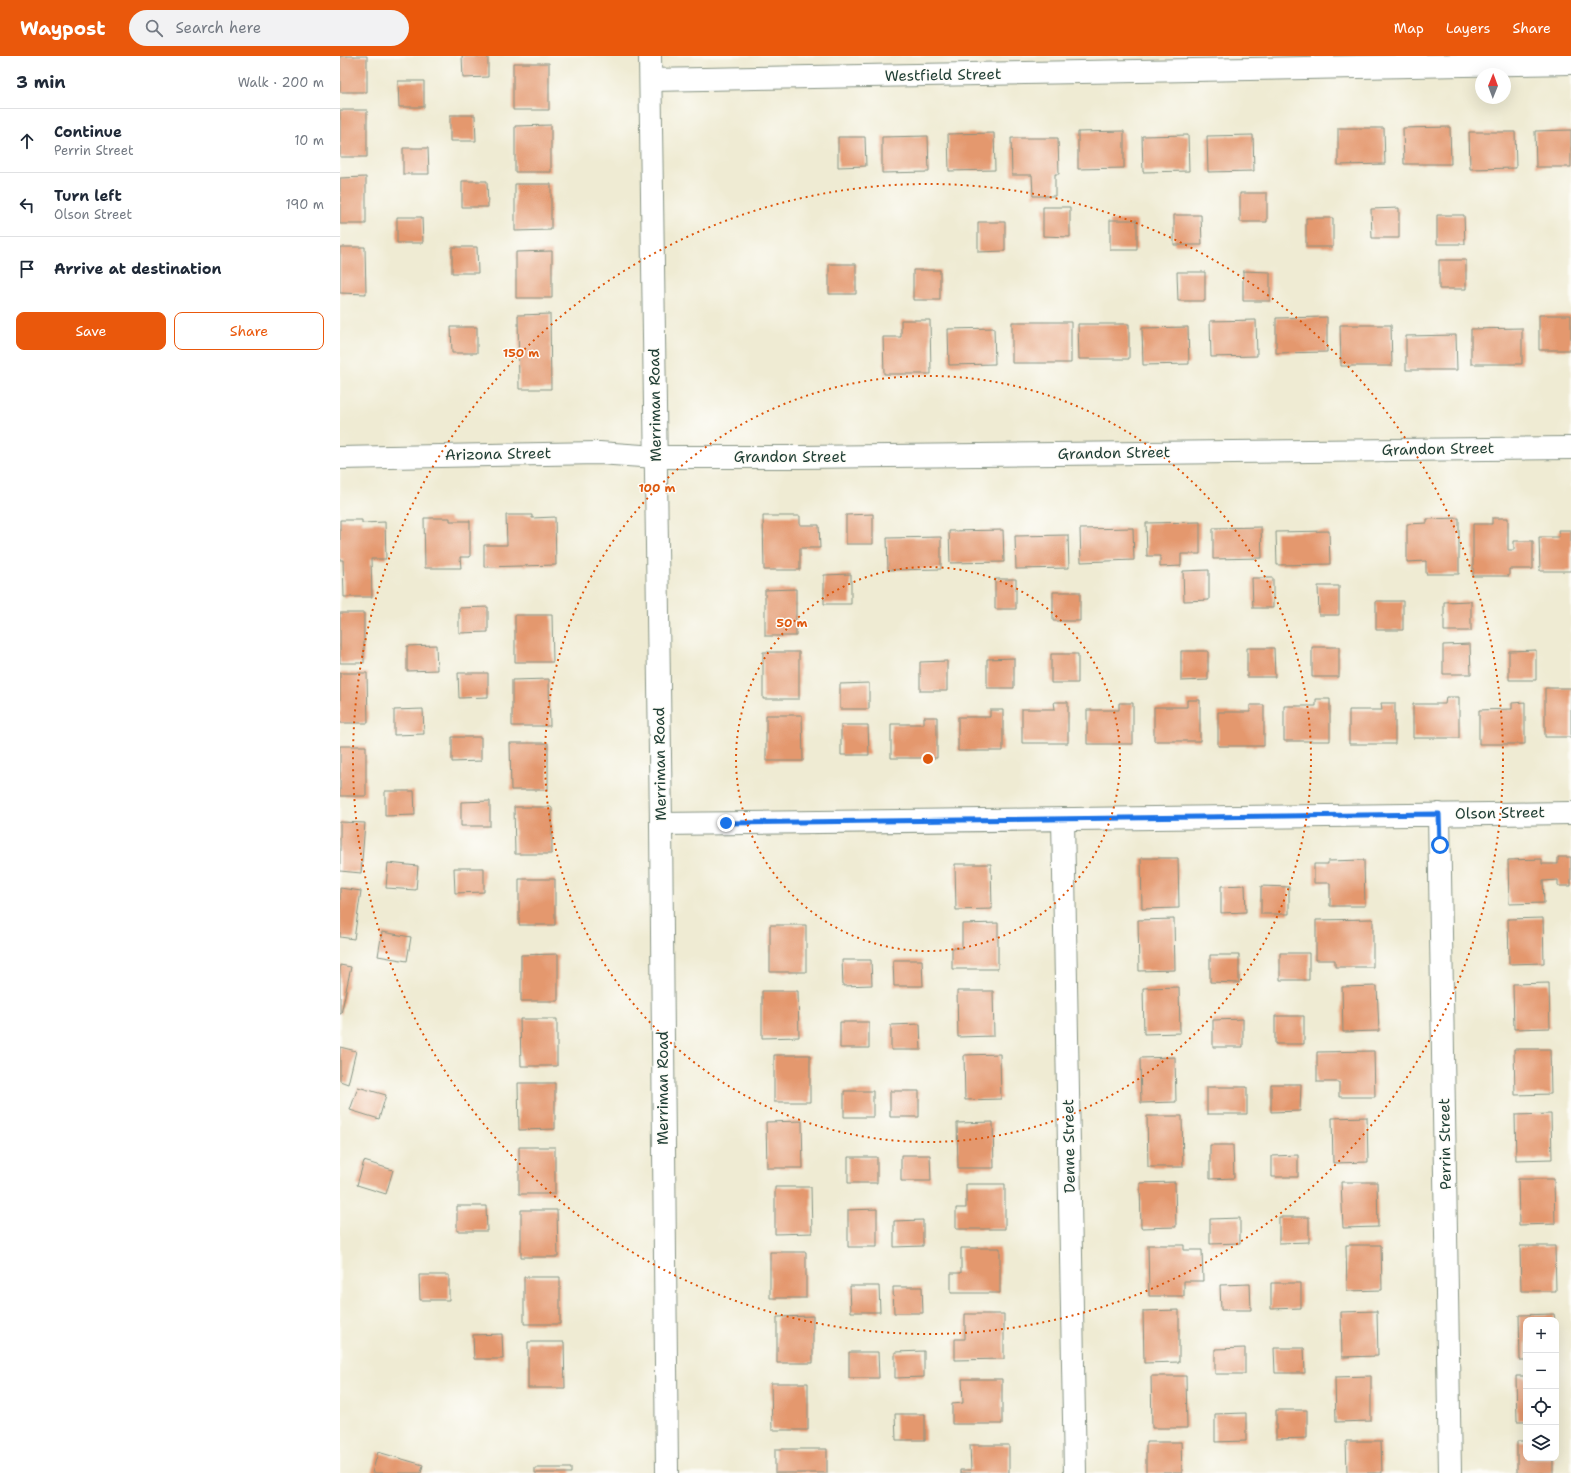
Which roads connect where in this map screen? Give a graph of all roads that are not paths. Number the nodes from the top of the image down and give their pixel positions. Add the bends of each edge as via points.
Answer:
1 (650, 56) edge
2 (1571, 63) edge
3 (650, 80) junction
4 (1571, 448) edge
5 (656, 457) junction
6 (340, 458) edge
7 (1571, 813) edge
8 (1439, 814) junction
9 (1063, 819) junction
10 (661, 824) junction
11 (667, 1473) edge
12 (1075, 1473) edge
13 (1450, 1473) edge

1 - 3 street, Merriman Road
2 - 3 street, Westfield Street
3 - 5 street, Merriman Road
4 - 5 street, Grandon Street
5 - 6 street, Arizona Street via 599,453
5 - 10 street, Merriman Road
7 - 8 street, Olson Street
8 - 9 street, Olson Street
8 - 13 street, Perrin Street
9 - 10 street, Olson Street
9 - 12 street, Denne Street
10 - 11 street, Merriman Road

